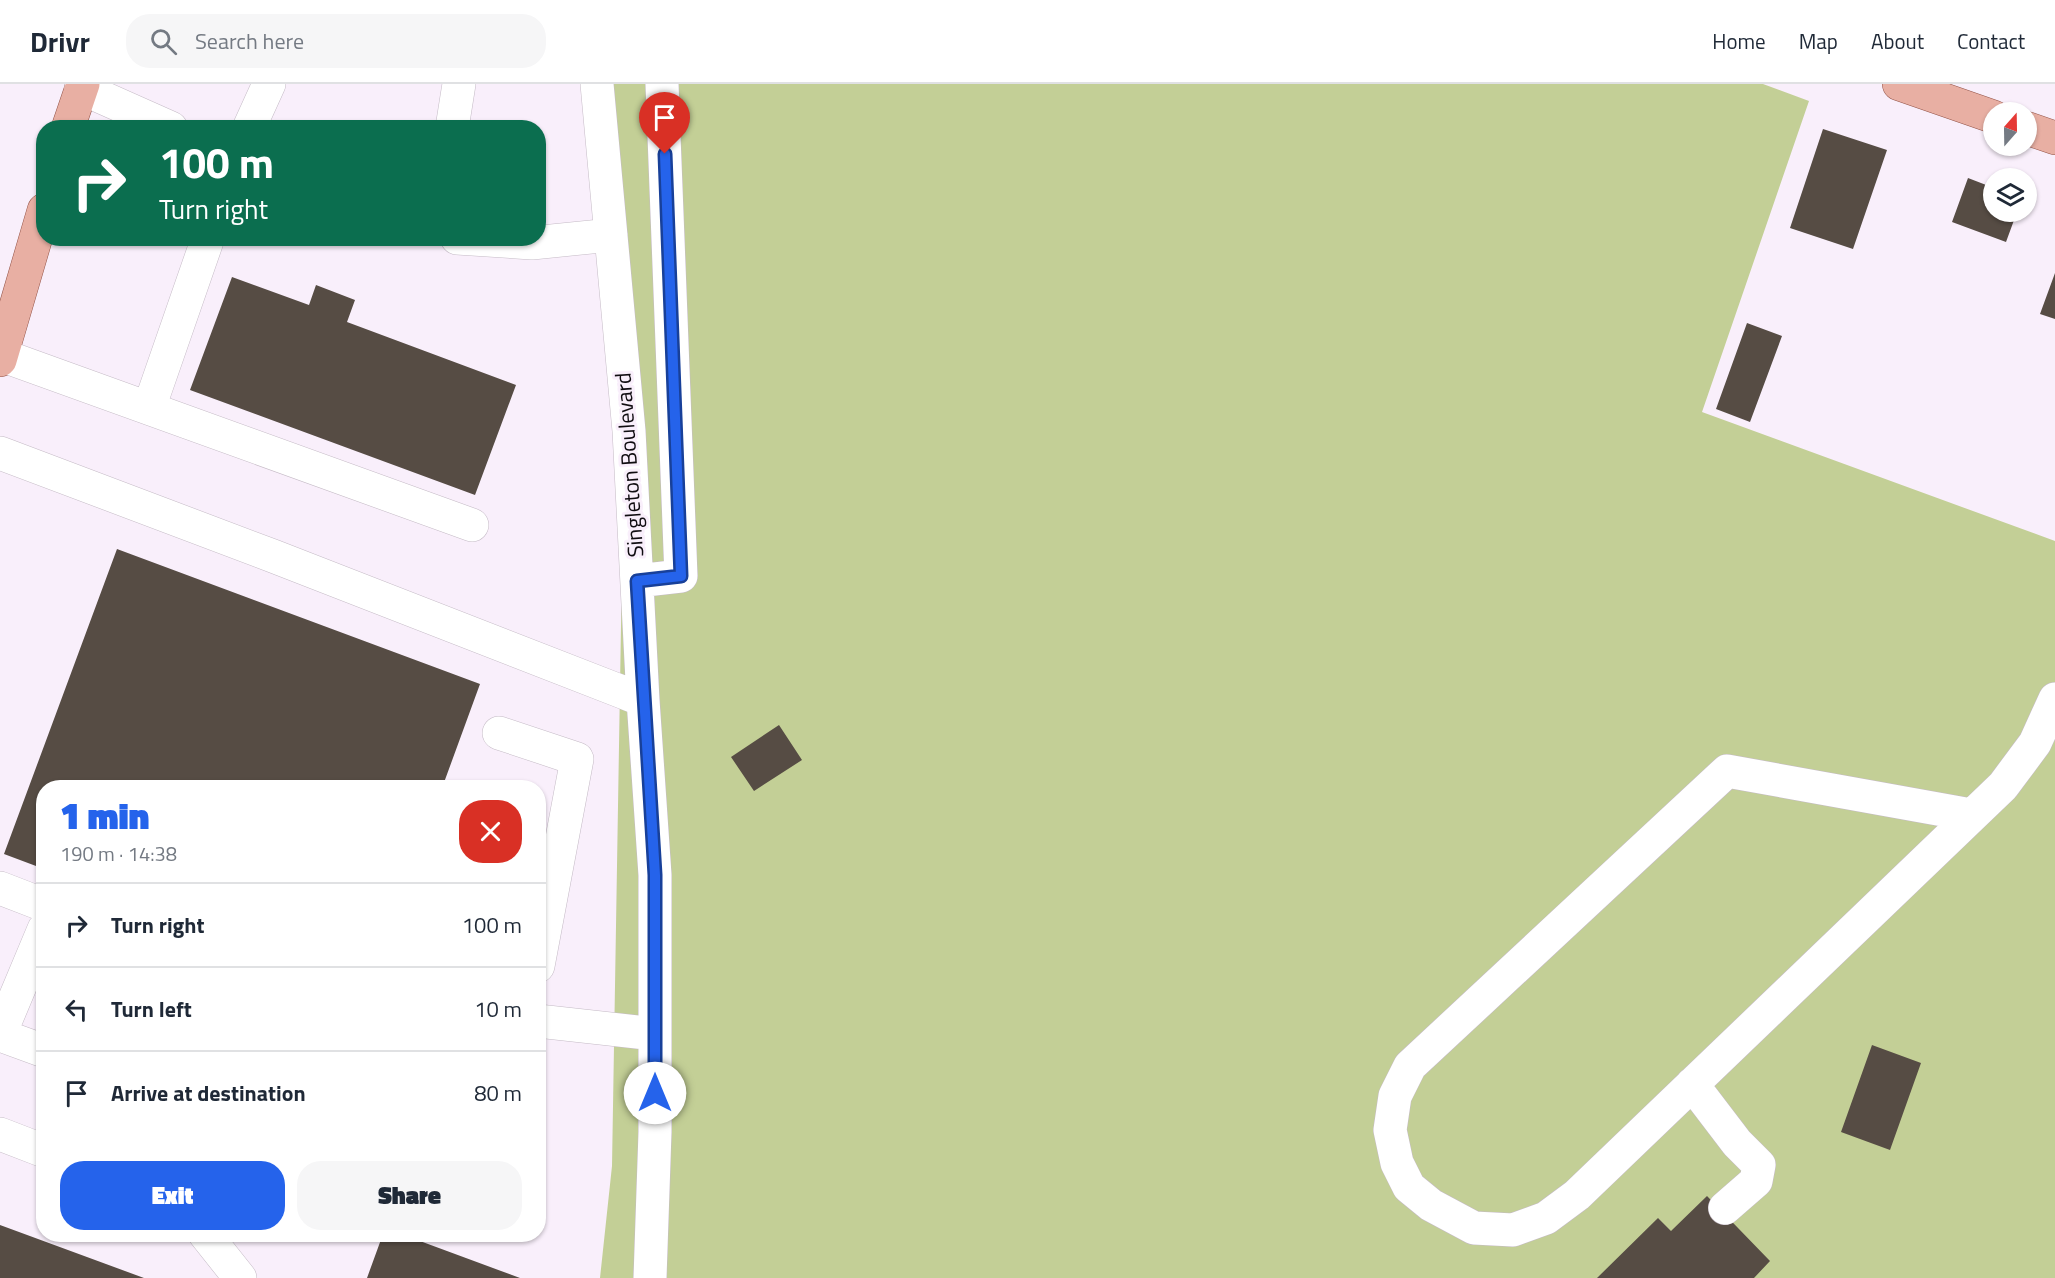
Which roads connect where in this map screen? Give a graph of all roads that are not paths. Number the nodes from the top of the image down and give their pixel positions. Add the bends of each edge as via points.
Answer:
1 (269, 84) edge
2 (459, 84) edge
3 (597, 84) edge
4 (662, 84) edge
5 (1899, 84) edge
6 (82, 86) edge
7 (1983, 113) edge
8 (71, 120) edge
9 (154, 120) edge
10 (253, 120) edge
11 (453, 120) edge
12 (2037, 132) edge
13 (2055, 138) edge
14 (611, 235) junction
15 (36, 238) edge
16 (546, 242) edge
17 (205, 246) edge
18 (1, 358) edge
19 (149, 408) junction
20 (0, 453) edge
21 (472, 525) dead end
22 (637, 581) junction
23 (643, 699) junction
24 (2055, 699) edge
25 (499, 733) dead end
26 (1971, 815) junction
27 (0, 888) edge
28 (36, 902) edge
29 (546, 924) edge
30 (36, 948) edge
31 (546, 1022) edge
32 (0, 1034) edge
33 (655, 1034) junction
34 (36, 1049) edge
35 (1692, 1084) junction
36 (0, 1134) edge
37 (36, 1148) edge
38 (1725, 1208) dead end
39 (212, 1242) edge
40 (240, 1278) edge
41 (650, 1278) edge

1 - 10 street
2 - 11 street
3 - 14 street, Singleton Boulevard
4 - 22 street via 681,576
5 - 7 main road
6 - 8 main road
6 - 9 street
12 - 13 main road
14 - 16 street
14 - 22 street, Singleton Boulevard via 629,431
15 - 18 main road
17 - 19 street
18 - 19 street
19 - 21 street
20 - 23 street
22 - 23 street, Singleton Boulevard
23 - 33 street, Singleton Boulevard via 655,875
24 - 26 street via 2035,743 2003,786
25 - 29 street via 577,759
26 - 35 street
26 - 35 street via 1727,771 1410,1066 1395,1096 1390,1130 1396,1163 1409,1187 1431,1205 1474,1228 1513,1230 1546,1218 1577,1194
27 - 28 street
30 - 32 street
31 - 33 street
32 - 34 street
33 - 41 street, Singleton Boulevard
35 - 38 street via 1759,1165 1756,1181
36 - 37 street
39 - 40 street

